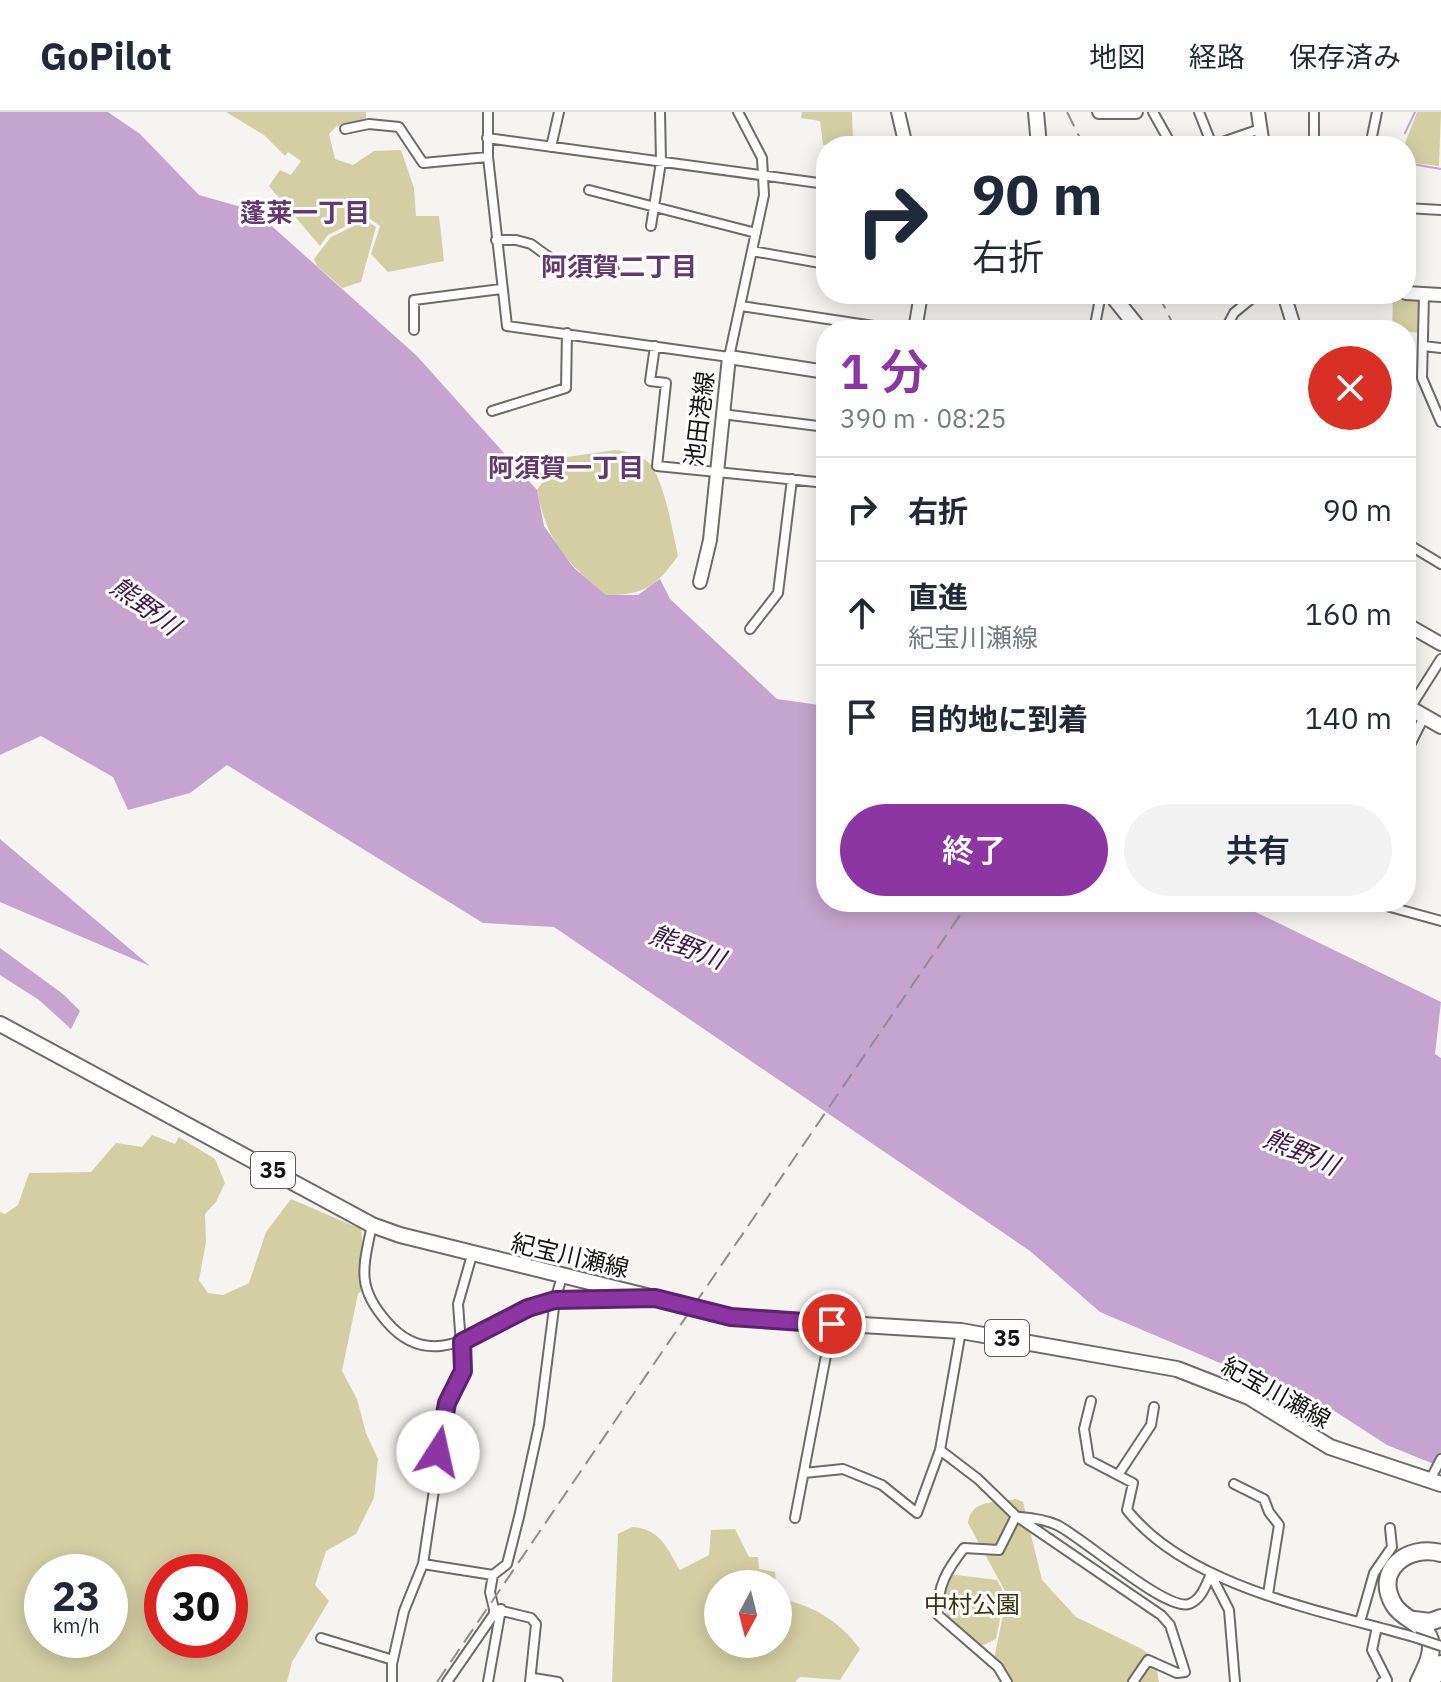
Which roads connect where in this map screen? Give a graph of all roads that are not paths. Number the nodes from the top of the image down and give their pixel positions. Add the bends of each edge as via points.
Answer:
1 (369, 112) edge
2 (488, 112) edge
3 (559, 112) edge
4 (660, 112) edge
5 (738, 112) edge
6 (898, 112) edge
7 (1036, 112) edge
8 (1099, 112) edge
9 (1116, 112) edge
10 (1136, 112) edge
11 (1153, 112) edge
12 (1199, 112) edge
13 (1258, 112) edge
14 (1314, 112) edge
15 (1377, 112) edge
16 (369, 124) junction
17 (345, 129) dead end
18 (1260, 129) junction
19 (904, 136) edge
20 (1038, 136) edge
21 (1166, 136) edge
22 (1208, 136) edge
23 (1239, 136) edge
24 (1261, 136) edge
25 (1314, 136) edge
26 (1372, 136) edge
27 (487, 138) junction
28 (551, 147) junction
29 (488, 157) junction
30 (661, 162) junction
31 (764, 176) junction
32 (816, 183) edge
33 (589, 190) dead end
34 (654, 207) junction
35 (1416, 209) edge
36 (1441, 210) edge
37 (651, 226) dead end
38 (756, 233) junction
39 (496, 240) junction
40 (752, 251) junction
41 (816, 262) edge
42 (614, 270) dead end
43 (501, 289) junction
44 (1416, 294) edge
45 (1424, 294) junction
46 (1441, 295) edge
47 (1119, 304) edge
48 (741, 306) junction
49 (834, 320) edge
50 (1132, 320) edge
51 (414, 330) dead end
52 (567, 333) junction
53 (655, 346) junction
54 (1423, 346) junction
55 (1441, 348) edge
56 (729, 357) junction
57 (816, 370) edge
58 (492, 411) dead end
59 (722, 414) junction
60 (1441, 422) edge
61 (816, 426) edge
62 (716, 473) junction
63 (792, 479) junction
64 (816, 482) edge
65 (1416, 548) edge
66 (1441, 562) edge
67 (700, 582) dead end
68 (750, 629) dead end
69 (1416, 630) edge
70 (1441, 644) edge
71 (1441, 659) edge
72 (1416, 695) edge
73 (1416, 712) edge
74 (1424, 717) junction
75 (1441, 726) edge
76 (1416, 733) edge
77 (1408, 912) edge
78 (1441, 921) edge
79 (0, 1024) edge
80 (372, 1225) junction
81 (472, 1255) junction
82 (562, 1277) junction
83 (655, 1298) junction
84 (555, 1300) junction
85 (832, 1324) junction
86 (961, 1331) junction
87 (462, 1342) junction
88 (1091, 1401) dead end
89 (1154, 1407) dead end
90 (940, 1450) junction
91 (1441, 1459) edge
92 (804, 1473) junction
93 (1118, 1475) junction
94 (1435, 1478) edge
95 (1234, 1484) dead end
96 (1016, 1516) junction
97 (795, 1518) dead end
98 (1390, 1528) dead end
99 (1441, 1553) edge
100 (423, 1564) junction
101 (1211, 1574) junction
102 (493, 1575) junction
103 (1268, 1594) junction
104 (498, 1609) junction
105 (1441, 1618) edge
106 (1414, 1620) junction
107 (1360, 1622) junction
108 (1377, 1627) junction
109 (321, 1638) dead end
110 (1441, 1647) edge
111 (393, 1660) junction
112 (1441, 1664) edge
113 (532, 1680) edge
114 (489, 1681) edge
115 (392, 1682) edge
116 (447, 1682) edge
117 (499, 1682) edge
118 (558, 1682) edge
119 (1007, 1682) edge
120 (1133, 1682) edge
121 (1235, 1682) edge
122 (1382, 1682) edge
123 (1419, 1682) edge
124 (1428, 1682) edge

1 - 16 street
2 - 27 street
3 - 28 street
4 - 30 street
5 - 31 street via 762,158
6 - 19 main road
7 - 20 main road
8 - 9 main road
9 - 10 main road
11 - 21 street
12 - 22 street
13 - 18 main road
14 - 25 street
15 - 26 street
16 - 17 street
16 - 29 street via 399,127 423,163
18 - 23 street
18 - 24 main road
27 - 28 street
27 - 29 street
28 - 30 street
29 - 39 street
30 - 31 street
30 - 34 street
31 - 32 street
31 - 38 street
33 - 34 street
34 - 37 street
34 - 38 street
35 - 36 street
38 - 40 street
39 - 42 street via 531,244 553,260
39 - 43 street
40 - 41 street
40 - 48 street
43 - 51 street via 414,300
43 - 52 street via 507,326
44 - 45 main road
45 - 46 main road
45 - 54 street
47 - 50 main road
48 - 49 street
48 - 56 street
52 - 53 street
52 - 58 street via 566,388
53 - 56 street
53 - 62 street via 650,381 666,383 657,466
54 - 55 street
54 - 60 street via 1422,378
56 - 57 main road, 池田港線
56 - 59 main road, 池田港線
59 - 61 street
59 - 62 main road, 池田港線
62 - 63 street
62 - 67 main road, 池田港線
63 - 64 street
63 - 68 street via 778,593
65 - 66 street
69 - 70 main road
71 - 72 street
73 - 74 main road
74 - 75 main road
74 - 76 street
77 - 78 street
79 - 80 main road, 紀宝川瀬線 / 35
80 - 81 main road, 紀宝川瀬線 / 35
80 - 87 street via 362,1275 372,1305 402,1339 425,1346
81 - 82 main road, 紀宝川瀬線 / 35
81 - 87 street via 458,1304
82 - 83 main road, 紀宝川瀬線 / 35
82 - 84 street
83 - 84 street
83 - 85 main road, 紀宝川瀬線 / 35 via 731,1317
84 - 87 street
84 - 102 street via 539,1425 519,1517 507,1564
85 - 86 main road, 紀宝川瀬線 / 35
85 - 92 street
86 - 90 street
86 - 94 main road, 紀宝川瀬線 / 35 via 1177,1369 1249,1397 1330,1447
87 - 100 street via 463,1371 447,1403
88 - 93 street via 1084,1429 1089,1460
89 - 93 street via 1151,1425
90 - 92 street via 917,1513 882,1485 843,1469
90 - 96 street
91 - 94 street
92 - 97 street
93 - 101 street via 1135,1487 1127,1510 1140,1527
95 - 103 street via 1264,1499 1279,1525
96 - 101 street via 1057,1525 1131,1580 1180,1603 1199,1597
96 - 119 street via 999,1550 964,1548 943,1577 938,1602 938,1615 998,1667
96 - 120 street via 1170,1625 1185,1672 1148,1660
98 - 107 street via 1392,1547 1374,1573
99 - 106 highway via 1411,1552 1391,1570 1392,1601
100 - 102 street
100 - 111 street via 410,1590
101 - 103 street
101 - 121 street via 1229,1610
102 - 104 street via 490,1592
103 - 107 street
104 - 113 street via 536,1624
104 - 114 street via 502,1620
104 - 116 street
105 - 106 highway
106 - 123 highway via 1430,1641
107 - 108 street
108 - 110 street, bridge
108 - 122 street via 1372,1650 1386,1674
109 - 111 street
110 - 124 highway
111 - 115 street
112 - 124 highway
113 - 118 street
114 - 117 street

